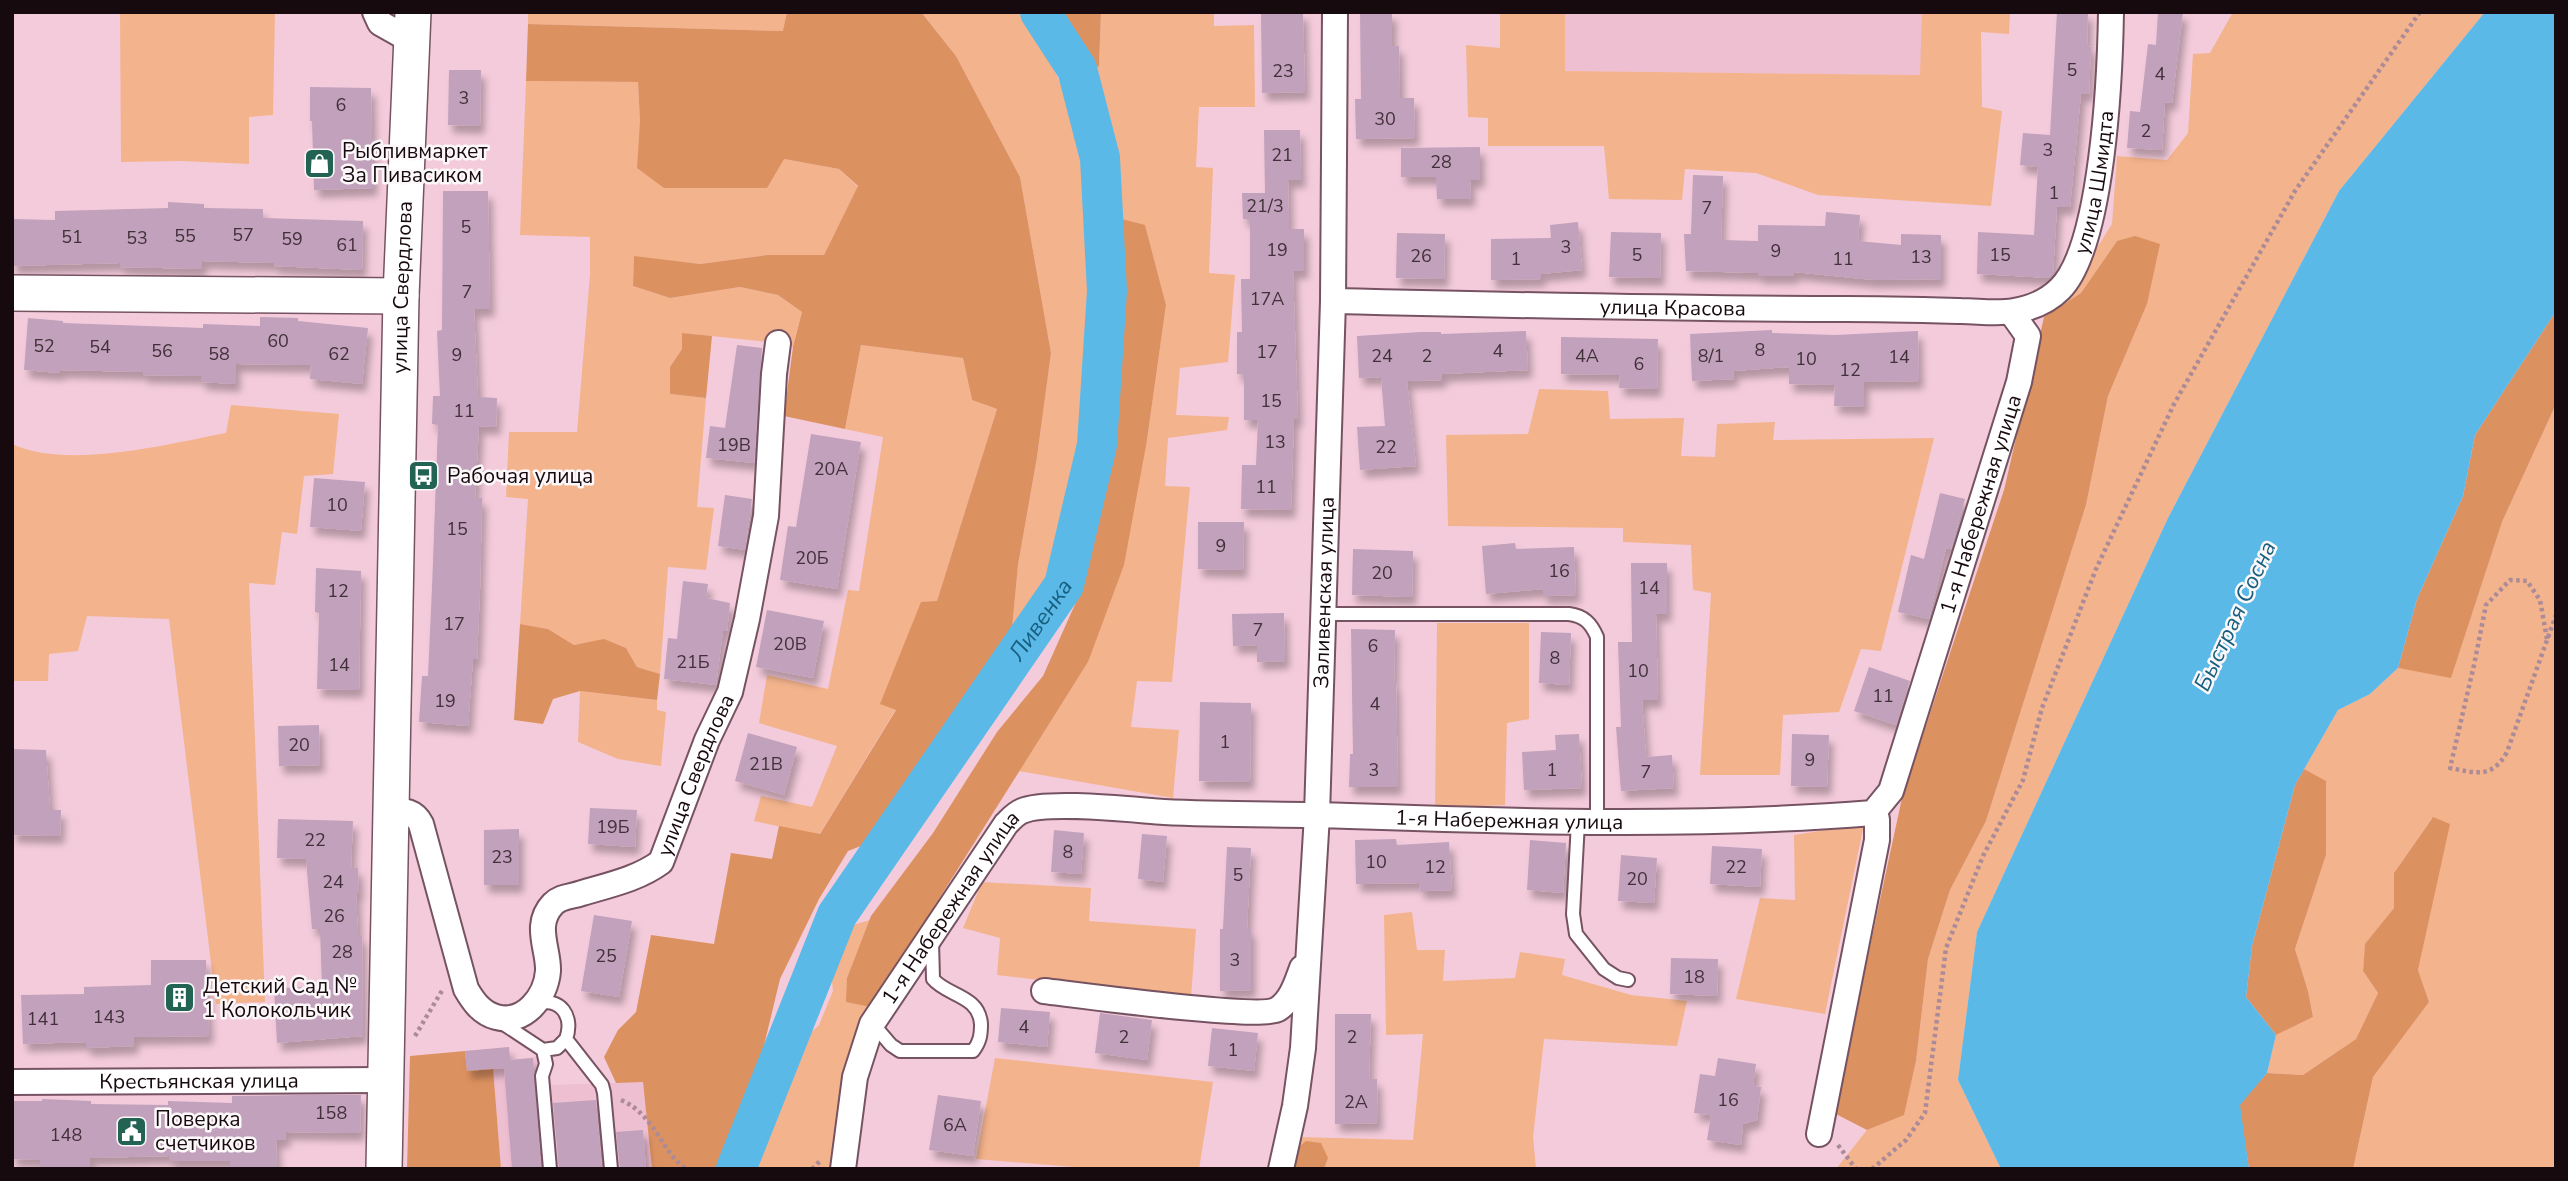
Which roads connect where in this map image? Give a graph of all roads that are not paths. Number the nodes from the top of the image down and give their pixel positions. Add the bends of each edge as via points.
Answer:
1 (375, 12) edge
2 (1335, 12) edge
3 (2110, 12) edge
4 (412, 27) edge
5 (12, 293) edge
6 (401, 296) junction
7 (1333, 301) junction
8 (2011, 312) junction
9 (778, 343) dead end
10 (1324, 614) junction
11 (1873, 813) junction
12 (392, 814) junction
13 (1317, 815) junction
14 (1587, 822) junction
15 (932, 935) junction
16 (1309, 951) junction
17 (1628, 980) dead end
18 (1044, 991) dead end
19 (529, 1019) junction
20 (872, 1024) junction
21 (566, 1039) junction
22 (543, 1050) junction
23 (386, 1080) junction
24 (12, 1082) edge
25 (1819, 1134) road end
26 (384, 1169) edge
27 (550, 1169) edge
28 (611, 1169) edge
29 (843, 1169) edge
30 (1281, 1169) edge

1 - 4 street via 380,23
2 - 7 street, Заливенская улица
3 - 8 street, улица Шмидта via 2105,129 2081,258 2052,296
4 - 6 main road, улица Свердлова
5 - 6 main road
6 - 12 main road, улица Свердлова
7 - 8 street, улица Красова
7 - 10 street, Заливенская улица
8 - 11 street, 1-я Набережная улица via 2028,336 2019,382 1891,791
9 - 19 street, улица Свердлова via 766,516 730,692 661,862 647,873 560,898 550,906 542,939 548,970
10 - 13 street, Заливенская улица
10 - 14 lane via 1569,614 1585,619 1597,637
11 - 14 street, 1-я Набережная улица via 1788,820
11 - 25 street via 1877,840
12 - 19 street via 406,811 421,824 466,989 484,1012 502,1019
12 - 23 main road, улица Свердлова
13 - 14 street, 1-я Набережная улица
13 - 15 street, 1-я Набережная улица via 1080,807 1021,811 1006,824
13 - 16 street, Заливенская улица
14 - 17 lane via 1573,914 1576,934 1604,969
15 - 20 street, 1-я Набережная улица
15 - 20 lane via 933,979 972,1004 980,1018 978,1045 973,1051 900,1051
16 - 18 street via 1293,992 1269,1012
16 - 30 street, Заливенская улица via 1303,1048
19 - 21 lane via 550,1002 565,1011 569,1023
19 - 22 lane via 533,1045
20 - 29 street, 1-я Набережная улица via 855,1077
21 - 22 lane via 557,1048
21 - 28 lane via 604,1093
22 - 27 lane
23 - 24 street, Крестьянская улица
23 - 26 main road, улица Свердлова

